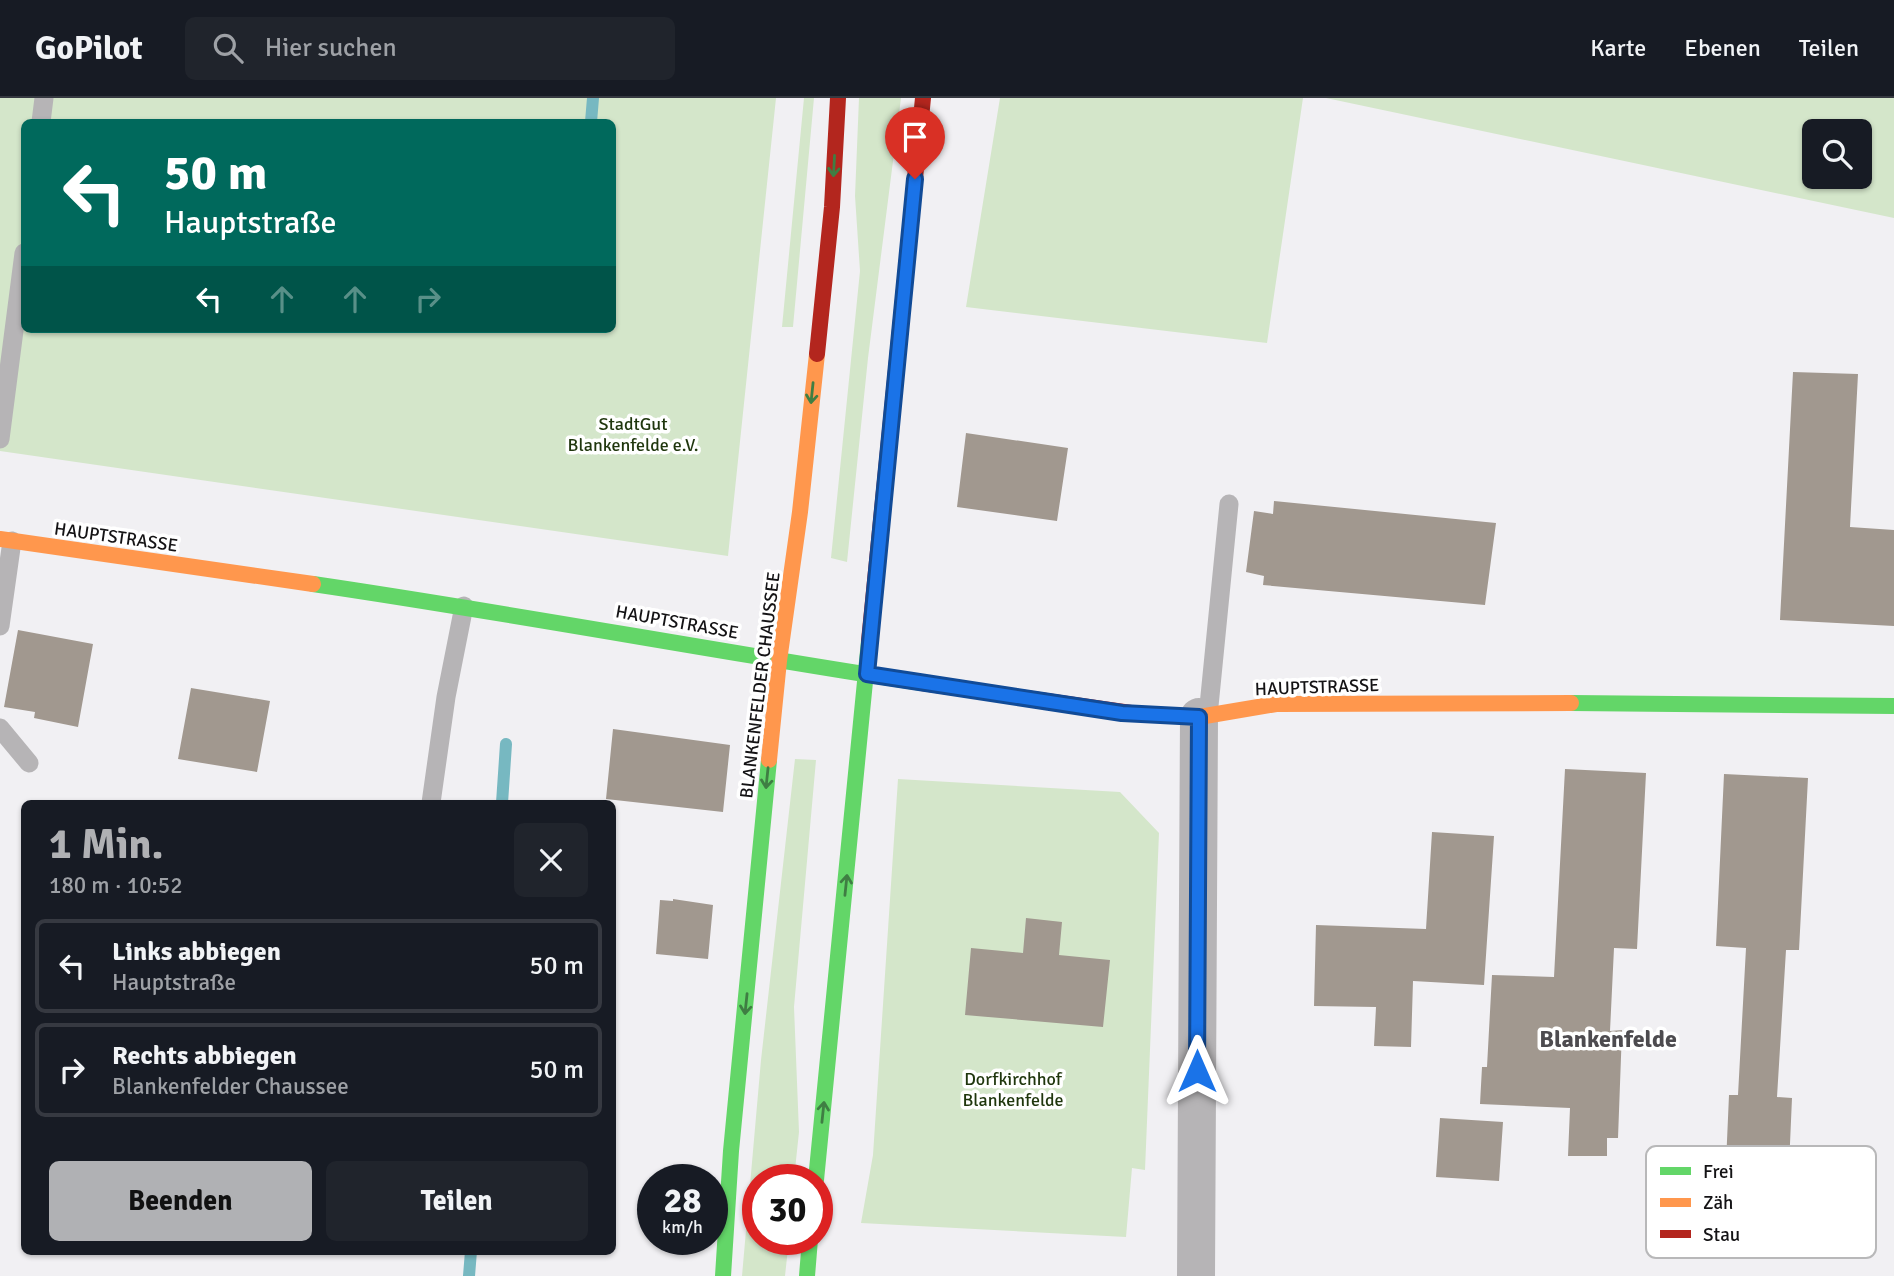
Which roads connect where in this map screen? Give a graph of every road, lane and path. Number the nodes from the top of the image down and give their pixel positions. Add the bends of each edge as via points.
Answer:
1 (44, 98) edge
2 (838, 98) edge
3 (923, 98) edge
4 (41, 119) edge
5 (21, 276) edge
6 (0, 439) edge
7 (1228, 504) dead end
8 (6, 540) edge
9 (464, 606) junction
10 (0, 626) edge
11 (779, 661) junction
12 (867, 674) junction
13 (1894, 706) edge
14 (1203, 716) junction
15 (0, 728) edge
16 (29, 763) dead end
17 (431, 800) edge
18 (818, 1164) edge
19 (809, 1255) edge
20 (723, 1276) edge
21 (807, 1276) edge
22 (1196, 1276) edge

1 - 4 lane
2 -> 11 main road, BLANKENFELDER CHAUSSEE via 832,207 800,512
3 - 12 main road
5 - 6 lane
7 - 14 lane
8 - 9 main road, HAUPTSTRASSE
8 - 10 lane
9 - 11 main road, HAUPTSTRASSE
9 - 17 lane
11 - 12 main road, HAUPTSTRASSE
11 -> 20 main road, BLANKENFELDER CHAUSSEE
12 - 14 main road, HAUPTSTRASSE via 1122,713
18 -> 12 main road
13 - 14 main road, HAUPTSTRASSE via 1276,704
14 - 22 street
15 - 16 lane
19 - 21 main road

